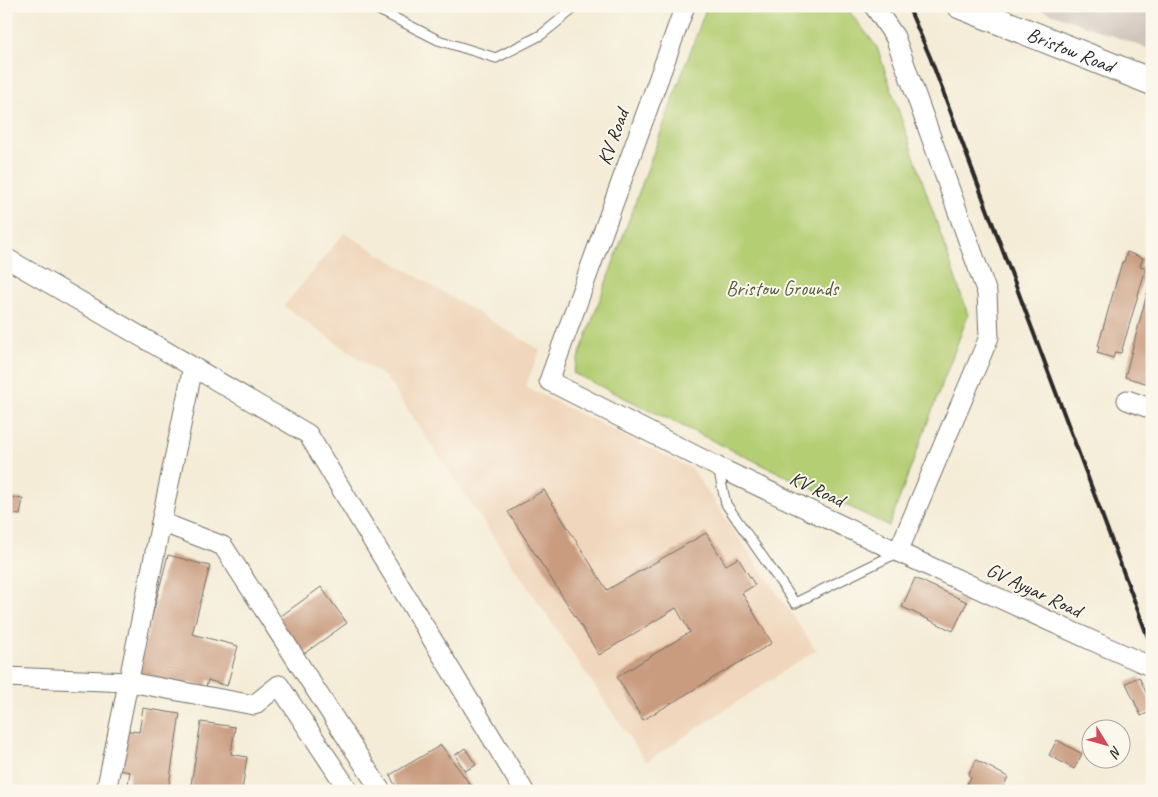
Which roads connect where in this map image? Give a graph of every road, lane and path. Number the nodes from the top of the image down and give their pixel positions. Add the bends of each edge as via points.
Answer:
1 (372, 6) edge
2 (577, 6) edge
3 (684, 6) edge
4 (874, 6) edge
5 (961, 6) edge
6 (1152, 82) edge
7 (6, 258) edge
8 (193, 367) junction
9 (1127, 400) dead end
10 (1152, 409) edge
11 (718, 467) junction
12 (161, 522) junction
13 (898, 552) junction
14 (1152, 667) edge
15 (6, 678) edge
16 (129, 682) junction
17 (106, 791) edge
18 (349, 791) edge
19 (381, 791) edge
20 (524, 791) edge

1 - 2 lane via 438,40 496,58 541,35
3 - 11 street, KV Road via 549,381
4 - 13 street via 895,37 987,293 989,337
5 - 6 street, Bristow Road
7 - 8 street
8 - 12 street
8 - 20 street via 308,434
9 - 10 street
11 - 13 street, KV Road
11 - 13 lane via 726,504 796,603
12 - 16 street
12 - 19 street via 223,546
13 - 14 street, GV Ayyar Road
15 - 16 street
16 - 17 street
16 - 18 street via 254,706 279,685

